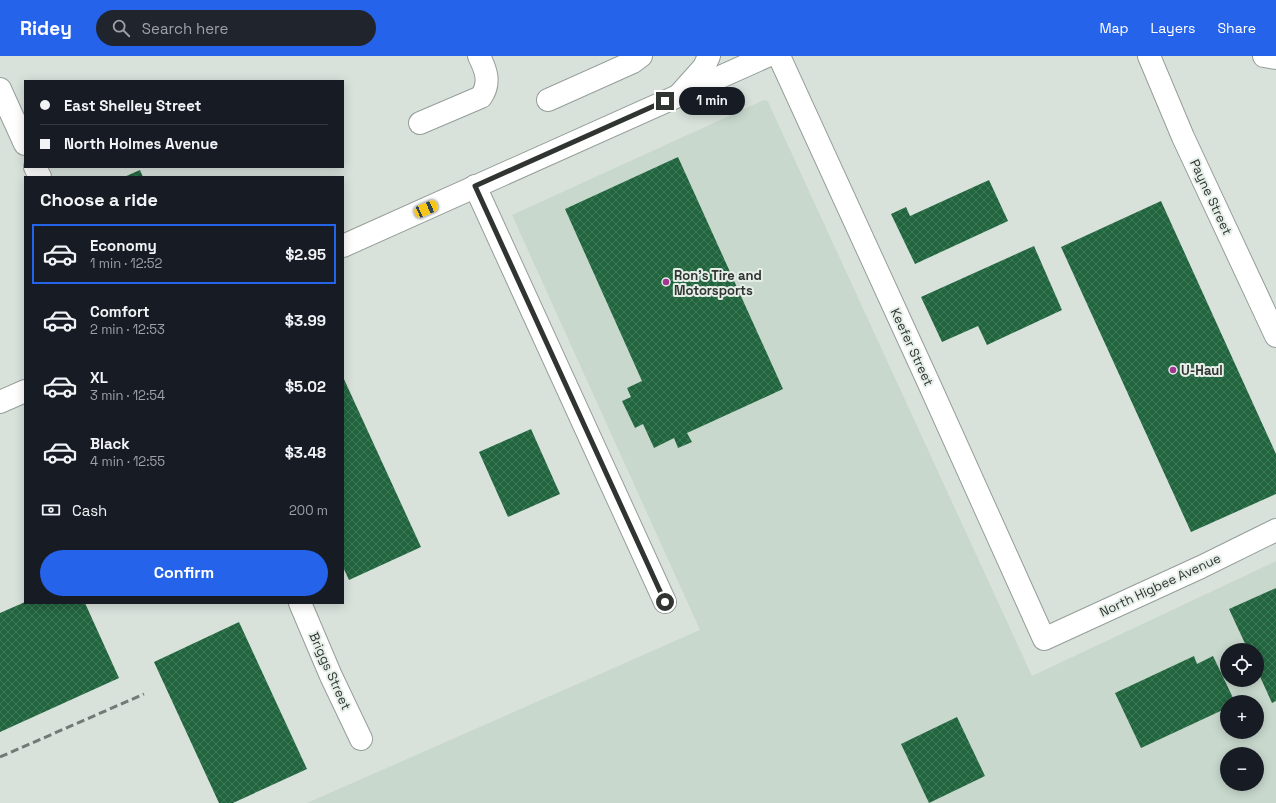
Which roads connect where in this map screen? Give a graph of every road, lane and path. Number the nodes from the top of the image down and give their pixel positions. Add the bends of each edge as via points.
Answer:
1 (479, 56) edge
2 (641, 56) edge
3 (709, 56) edge
4 (767, 56) edge
5 (779, 56) edge
6 (1149, 56) edge
7 (1264, 56) edge
8 (1276, 58) edge
9 (0, 89) edge
10 (679, 95) junction
11 (548, 100) dead end
12 (420, 123) dead end
13 (24, 142) edge
14 (475, 186) junction
15 (344, 246) edge
16 (1276, 336) edge
17 (24, 391) edge
18 (0, 402) edge
19 (1276, 530) edge
20 (665, 602) dead end
21 (300, 604) edge
22 (1044, 639) joint
23 (361, 739) dead end

1 - 12 main road via 487,78 485,91 481,97
2 - 11 main road via 633,62
3 - 10 main road via 704,66
4 - 10 main road
5 - 22 main road, Keefer Street
6 - 16 main road, Payne Street via 1183,137
7 - 8 main road
9 - 13 main road
10 - 14 main road
14 - 15 main road
14 - 20 main road
17 - 18 main road
19 - 22 main road, North Higbee Avenue
21 - 23 main road, Briggs Street

